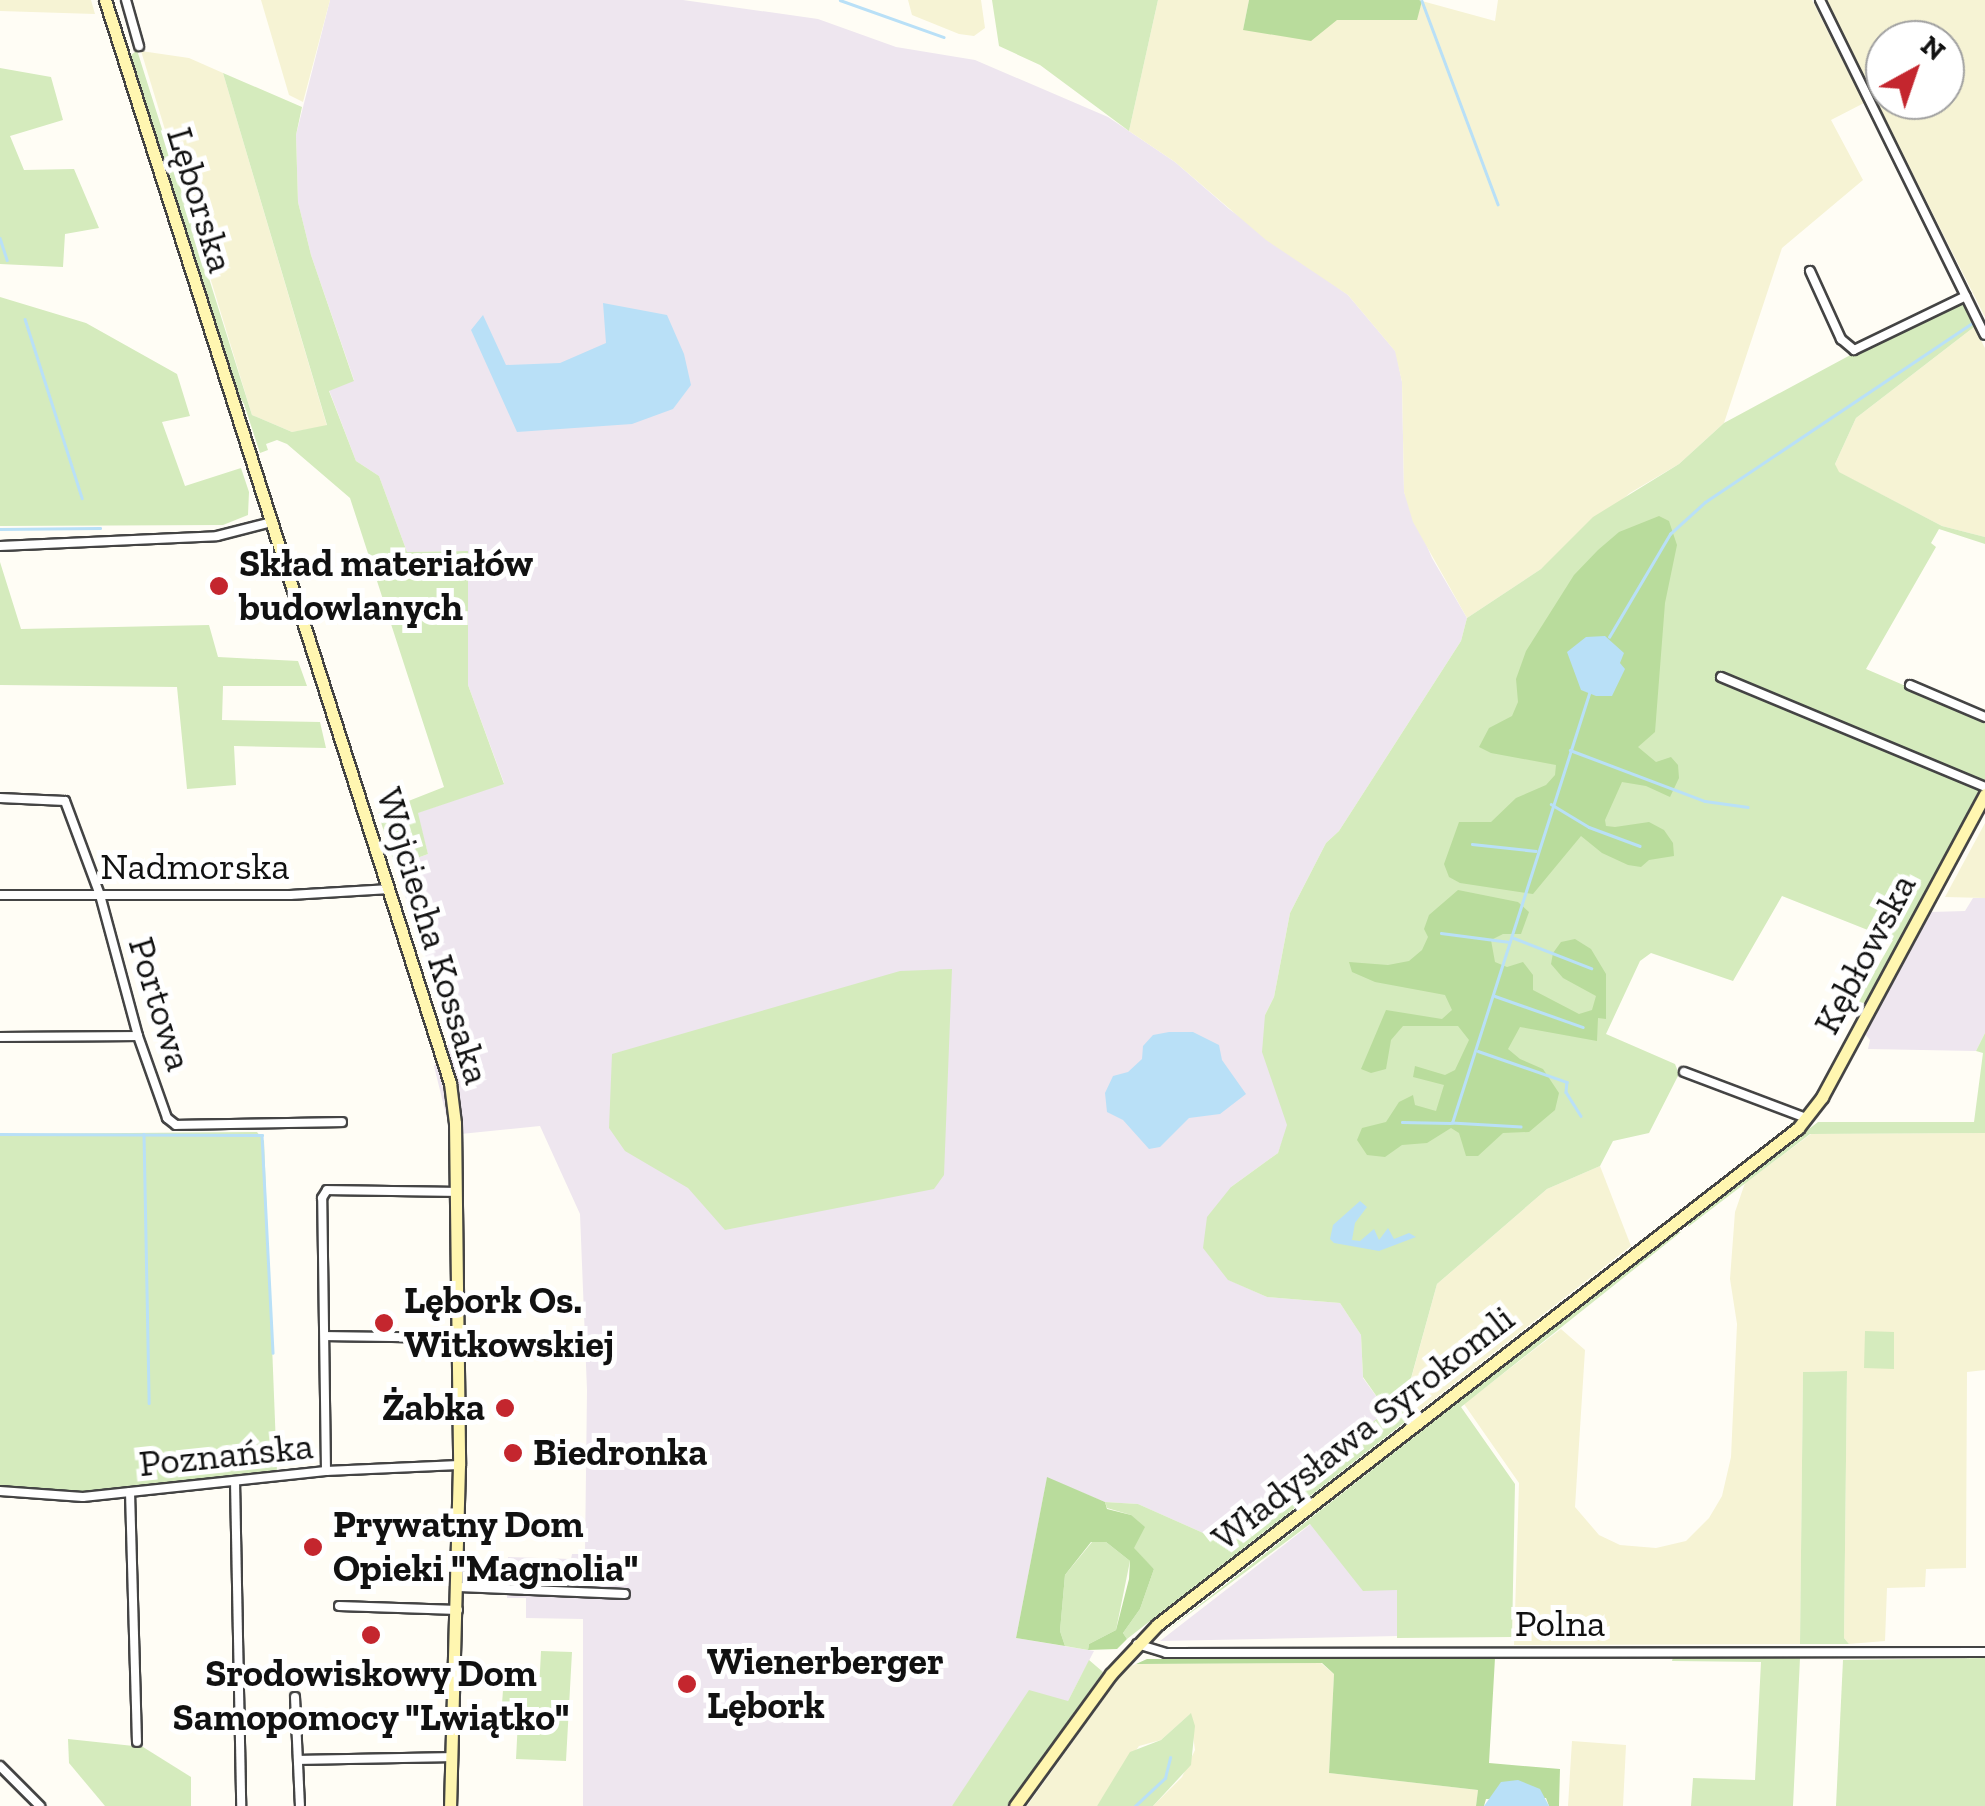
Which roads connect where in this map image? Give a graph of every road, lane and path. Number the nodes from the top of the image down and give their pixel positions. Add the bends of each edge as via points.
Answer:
1 (105, 0) edge
2 (126, 0) edge
3 (1820, 0) edge
4 (139, 46) dead end
5 (1810, 271) dead end
6 (1966, 296) junction
7 (1985, 334) edge
8 (236, 419) joint
9 (272, 522) junction
10 (0, 546) edge
11 (1722, 677) dead end
12 (1910, 685) dead end
13 (1985, 718) edge
14 (1985, 790) edge
15 (0, 798) edge
16 (390, 889) junction
17 (0, 895) edge
18 (100, 895) junction
19 (138, 1036) junction
20 (0, 1037) edge
21 (1684, 1072) dead end
22 (1807, 1118) junction
23 (342, 1122) dead end
24 (1788, 1137) joint
25 (457, 1192) junction
26 (326, 1336) junction
27 (457, 1338) junction
28 (459, 1465) junction
29 (326, 1471) junction
30 (234, 1481) junction
31 (0, 1491) edge
32 (130, 1492) junction
33 (458, 1587) junction
34 (624, 1594) dead end
35 (339, 1606) dead end
36 (458, 1610) junction
37 (1138, 1644) junction
38 (1985, 1652) edge
39 (295, 1697) dead end
40 (137, 1742) dead end
41 (452, 1757) junction
42 (300, 1760) junction
43 (0, 1766) edge
44 (40, 1806) edge
45 (241, 1806) edge
46 (300, 1806) edge
47 (450, 1806) edge
48 (1015, 1806) edge

1 - 8 main road, Lęborska
2 - 4 street
3 - 6 street
5 - 6 street via 1841,339 1854,350
6 - 7 street
8 - 9 main road, Wojciecha Kossaka
9 - 10 street via 217,536
9 - 16 main road, Wojciecha Kossaka
11 - 14 street, Kębłowska
12 - 13 street
14 - 22 main road, Kębłowska
15 - 18 street, Portowa via 65,800
16 - 18 street, Nadmorska
16 - 25 main road, Wojciecha Kossaka via 450,1082
17 - 18 street, Nadmorska
18 - 19 street, Portowa
19 - 20 street
19 - 23 street, Portowa via 167,1118 176,1124
21 - 22 street
22 - 24 main road, Kębłowska
24 - 37 main road, Władysława Syrokomli
25 - 26 street via 327,1190
25 - 27 main road, Wojciecha Kossaka
26 - 27 street
26 - 29 street
27 - 28 main road, Wojciecha Kossaka
28 - 29 street, Poznańska
28 - 33 main road, Wojciecha Kossaka
29 - 30 street, Poznańska
30 - 32 street, Poznańska
30 - 45 street
31 - 32 street, Poznańska via 55,1498
32 - 40 street
33 - 34 street
33 - 36 main road, Wojciecha Kossaka
35 - 36 street
36 - 41 main road, Wojciecha Kossaka
37 - 38 street, Polna via 1166,1653
37 - 48 main road, Władysława Syrokomli
39 - 42 street
41 - 42 street
41 - 47 main road, Wojciecha Kossaka
42 - 46 street
43 - 44 street

